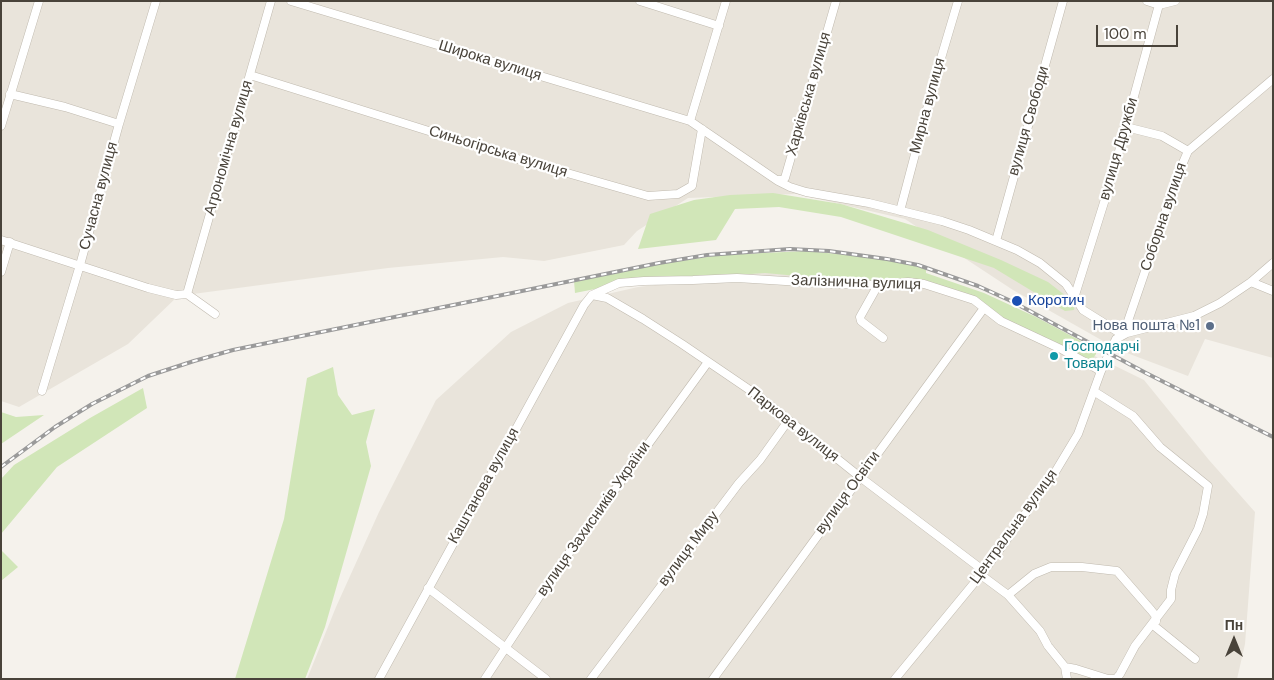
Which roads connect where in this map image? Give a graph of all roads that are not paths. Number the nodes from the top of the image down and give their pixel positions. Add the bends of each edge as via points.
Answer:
1 (39, 1) edge
2 (156, 1) edge
3 (271, 1) edge
4 (291, 1) edge
5 (640, 1) edge
6 (726, 1) edge
7 (836, 1) edge
8 (958, 1) edge
9 (1063, 1) edge
10 (1146, 1) edge
11 (1175, 1) edge
12 (1159, 3) edge
13 (719, 26) junction
14 (250, 74) junction
15 (1273, 79) edge
16 (10, 94) junction
17 (690, 121) junction
18 (119, 124) junction
19 (1, 126) edge
20 (1126, 127) junction
21 (702, 129) junction
22 (1188, 151) junction
23 (775, 179) junction
24 (900, 211) junction
25 (1, 240) edge
26 (996, 241) junction
27 (10, 242) junction
28 (1273, 263) edge
29 (80, 265) junction
30 (1, 272) edge
31 (1251, 282) junction
32 (878, 285) junction
33 (1273, 291) edge
34 (187, 294) junction
35 (592, 295) junction
36 (1075, 295) junction
37 (984, 308) junction
38 (215, 314) dead end
39 (1125, 334) junction
40 (884, 338) dead end
41 (708, 362) junction
42 (1101, 371) junction
43 (42, 391) dead end
44 (1095, 392) junction
45 (788, 421) junction
46 (860, 477) junction
47 (982, 573) junction
48 (428, 588) junction
49 (1008, 595) junction
50 (1154, 623) junction
51 (505, 648) junction
52 (1195, 659) dead end
53 (1065, 667) junction
54 (379, 679) edge
55 (485, 679) edge
56 (546, 679) edge
57 (591, 679) edge
58 (713, 679) edge
59 (896, 679) edge
60 (1067, 679) edge

1 - 16 street
2 - 18 street, Сучасна вулиця
3 - 14 street, Агрономічна вулиця
4 - 17 street, Широка вулиця
5 - 13 street
6 - 13 street
7 - 23 street, Харківська вулиця via 785,178
8 - 24 street, Мирна вулиця
9 - 26 street, вулиця Свободи
10 - 12 street
11 - 12 street
12 - 20 street, вулиця Дружби
13 - 17 street
14 - 21 street, Синьогірська вулиця via 518,159 648,196 678,194 692,186
14 - 34 street, Агрономічна вулиця
15 - 22 street, Соборна вулиця
16 - 18 street
16 - 19 street
17 - 21 street, Широка вулиця
18 - 29 street, Сучасна вулиця
20 - 22 street via 1162,136
20 - 36 street, вулиця Дружби
21 - 23 street, Широка вулиця
22 - 39 street, Соборна вулиця
23 - 24 street, Широка вулиця via 806,192
24 - 26 street, Широка вулиця via 942,221
25 - 27 street
26 - 36 street, Широка вулиця via 1040,263
27 - 29 street
27 - 30 street
28 - 31 street
29 - 34 street via 148,288 176,295
29 - 43 street, Сучасна вулиця
31 - 33 street
31 - 39 street via 1194,316
32 - 35 street, Залізнична вулиця via 736,278 644,281 619,283
32 - 37 street, Залізнична вулиця via 924,284 968,298
32 - 40 street via 860,317
34 - 38 street
35 - 41 street, Паркова вулиця via 607,298
35 - 48 street, Каштанова вулиця
36 - 39 street, Широка вулиця via 1083,310
37 - 42 street, Залізнична вулиця via 1001,321
37 - 46 street, вулиця Освіти
39 - 42 street, Центральна вулиця via 1116,339
41 - 45 street, Паркова вулиця
41 - 51 street, вулиця Захисників України via 558,568
42 - 44 street, Центральна вулиця
44 - 47 street, Центральна вулиця via 1078,434 1054,474
44 - 50 street via 1133,416 1160,447 1208,486 1198,529 1174,574 1171,600
45 - 46 street, Паркова вулиця
45 - 57 street, вулиця Миру
46 - 47 street, Паркова вулиця
46 - 58 street, вулиця Освіти
47 - 49 street, Паркова вулиця
47 - 59 street, Центральна вулиця
48 - 51 street
48 - 54 street, Каштанова вулиця
49 - 50 street via 1034,574 1051,567 1116,571 1155,615
49 - 53 street, Паркова вулиця via 1040,631
50 - 52 street
50 - 53 street via 1135,646 1116,679
51 - 55 street, вулиця Захисників України
51 - 56 street
53 - 60 street, Паркова вулиця

